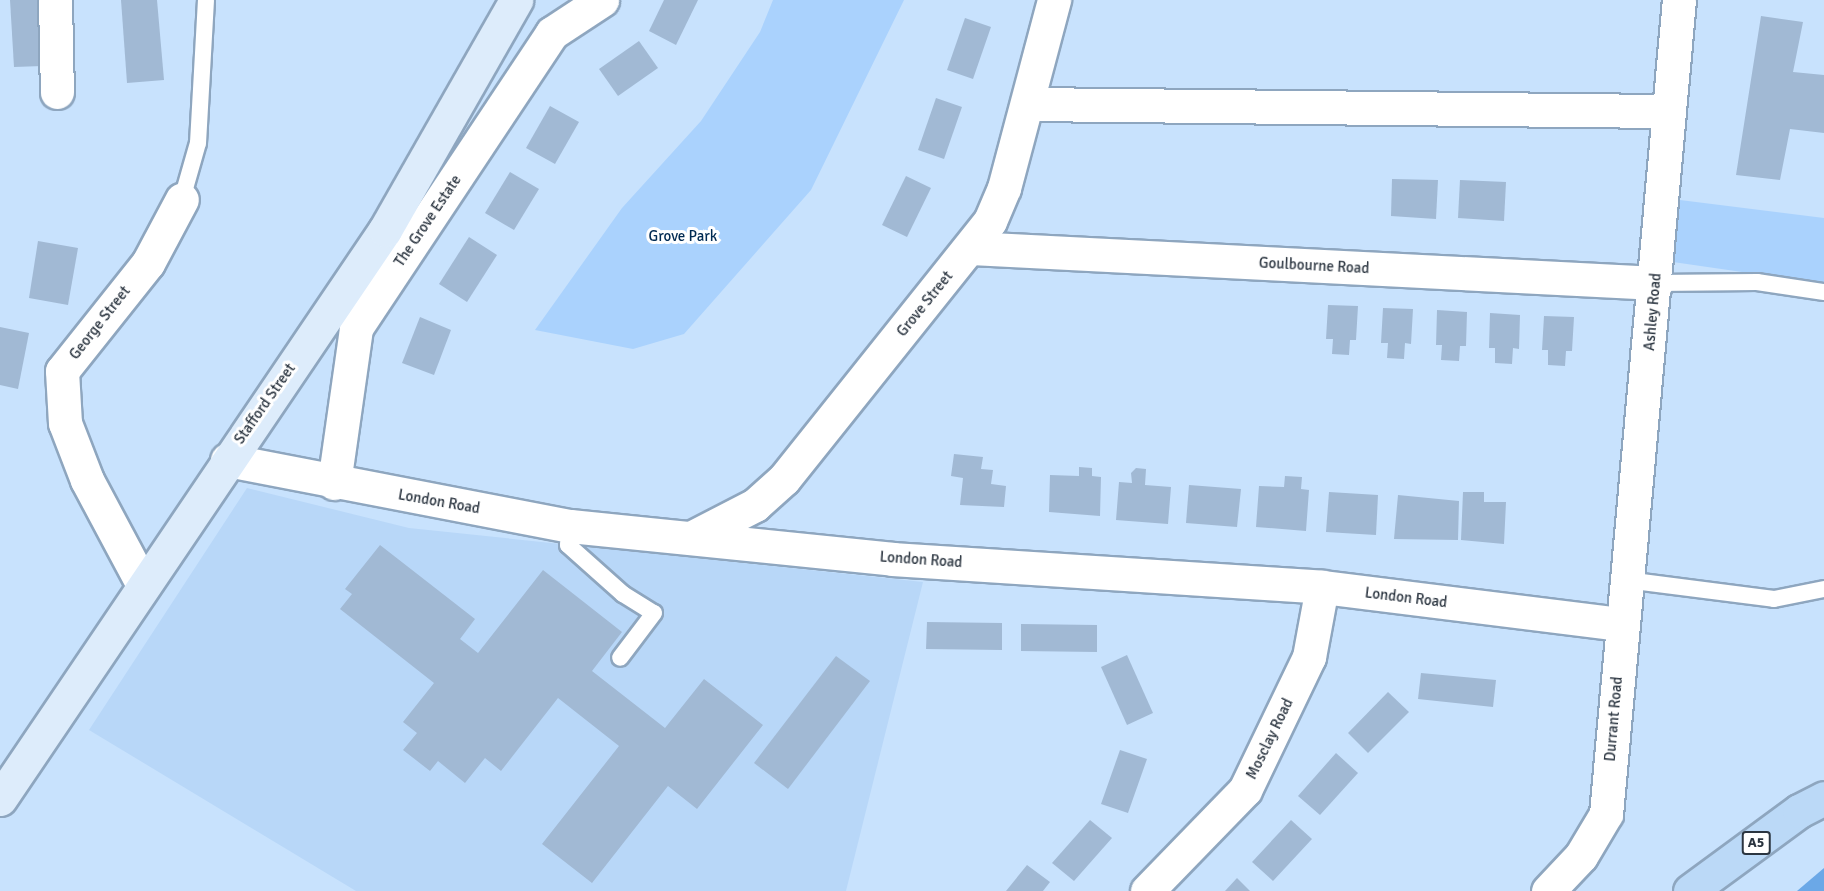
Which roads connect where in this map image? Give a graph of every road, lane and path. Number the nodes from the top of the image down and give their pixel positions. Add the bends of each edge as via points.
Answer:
1 (55, 0) edge
2 (206, 0) edge
3 (516, 0) edge
4 (602, 0) edge
5 (1054, 0) edge
6 (1679, 0) edge
7 (57, 92) dead end
8 (1027, 104) junction
9 (1667, 111) junction
10 (182, 199) joint
11 (971, 248) junction
12 (1656, 283) junction
13 (1824, 292) edge
14 (226, 460) junction
15 (334, 483) junction
16 (570, 526) junction
17 (691, 538) junction
18 (1626, 580) junction
19 (143, 585) junction
20 (1322, 587) junction
21 (1824, 589) edge
22 (1621, 624) junction
23 (620, 658) dead end
24 (1824, 798) edge
25 (0, 799) edge
26 (1147, 891) edge
27 (1548, 891) edge
28 (1690, 891) edge

1 - 7 street
2 - 10 lane via 198,143
3 - 14 street, Stafford Street via 385,230
4 - 15 street, The Grove Estate via 552,33 356,328
5 - 8 street, Grove Street
6 - 9 street, Ashley Road
8 - 9 street
8 - 11 street, Grove Street via 1004,188 990,221
9 - 12 street, Ashley Road
10 - 19 street, George Street via 148,263 62,371 65,423 87,480
11 - 12 street, Goulbourne Road
11 - 17 street, Grove Street via 784,479 755,505
12 - 13 lane via 1757,282
12 - 18 street, Ashley Road
14 - 15 street, London Road
14 - 19 street, Stafford Street
15 - 16 street, London Road
16 - 17 street, London Road
16 - 23 lane via 568,545 623,594 654,613
17 - 20 street, London Road via 893,559
18 - 21 lane via 1774,599
18 - 22 street, Ashley Road
19 - 25 street, Stafford Street
20 - 22 street, London Road
20 - 26 street, Mosclay Road via 1309,657 1245,790
22 - 27 street, Durrant Road via 1606,814 1581,856
24 - 28 main road, A5 via 1799,811

